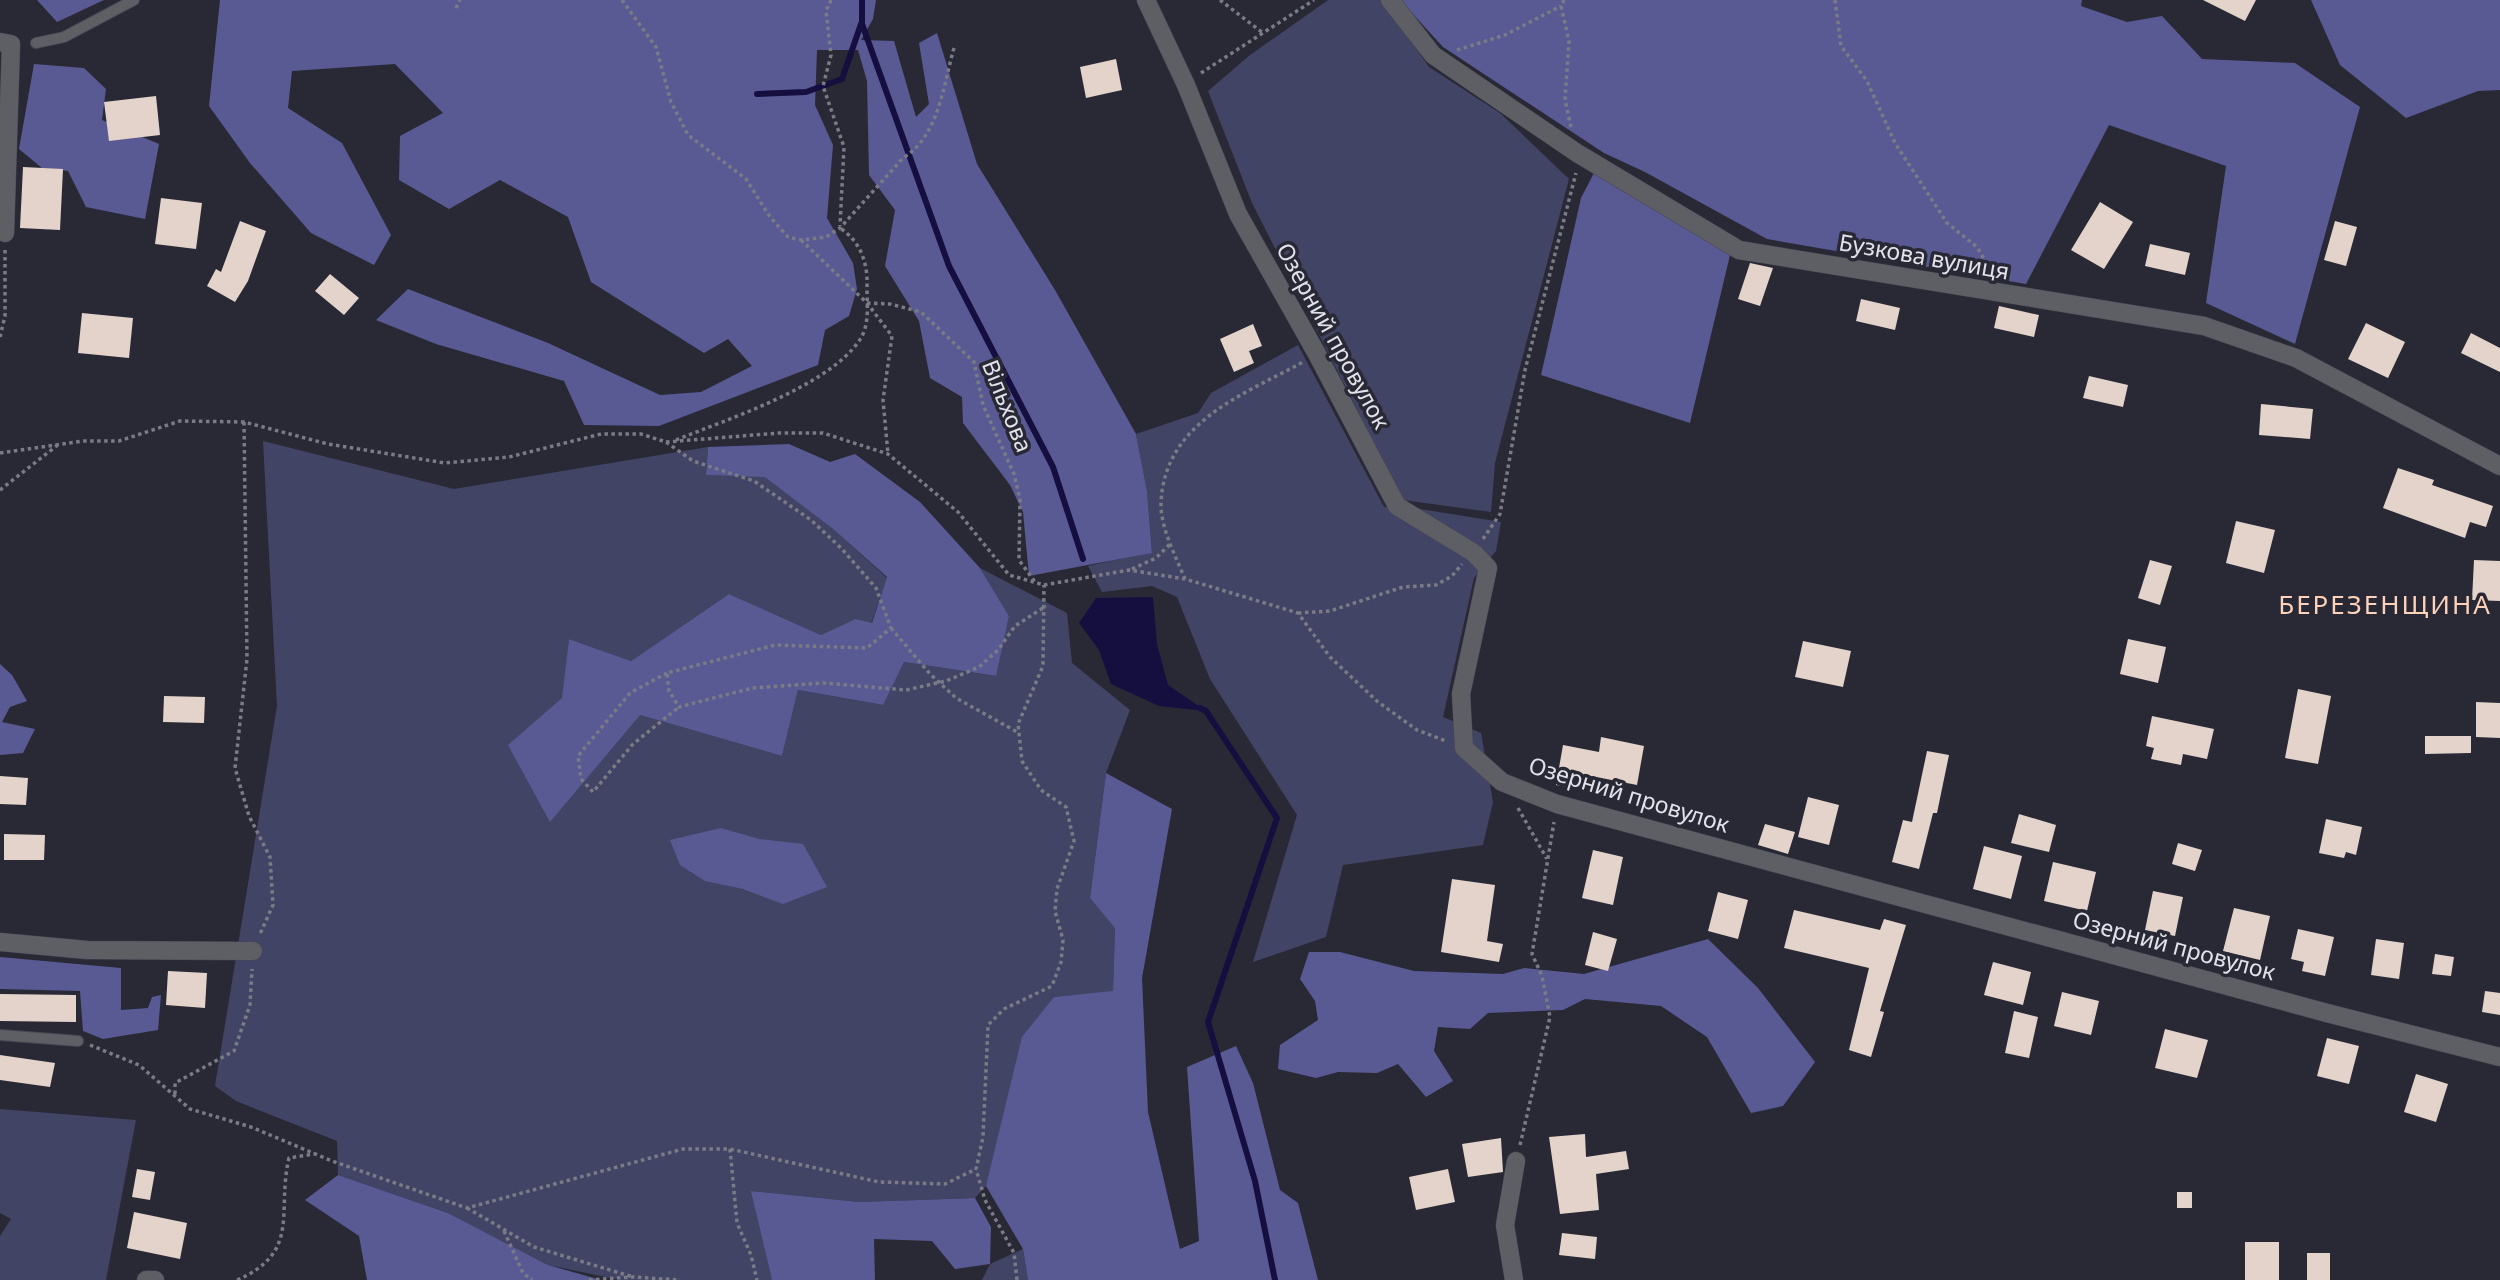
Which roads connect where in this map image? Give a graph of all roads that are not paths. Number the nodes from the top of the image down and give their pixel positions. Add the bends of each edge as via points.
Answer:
1 (134, 0) edge
2 (1146, 0) edge
3 (1390, 0) edge
4 (6, 43) edge
5 (36, 43) dead end
6 (5, 233) road end
7 (2500, 466) edge
8 (0, 942) edge
9 (253, 951) road end
10 (0, 1035) edge
11 (78, 1041) road end
12 (2500, 1057) edge
13 (1516, 1161) road end
14 (146, 1280) edge
15 (155, 1280) edge
16 (1514, 1280) edge

1 - 5 lane via 64,37
2 - 12 street, Озерний провулок via 1238,214 1396,506 1474,553 1488,568 1461,694 1464,748 1503,782 1557,804
3 - 7 street, Бузкова вулиця via 1433,55 1577,153 1740,250 2204,326 2296,358
4 - 6 street
8 - 9 street via 87,950
10 - 11 lane
13 - 16 street via 1505,1225
14 - 15 street

